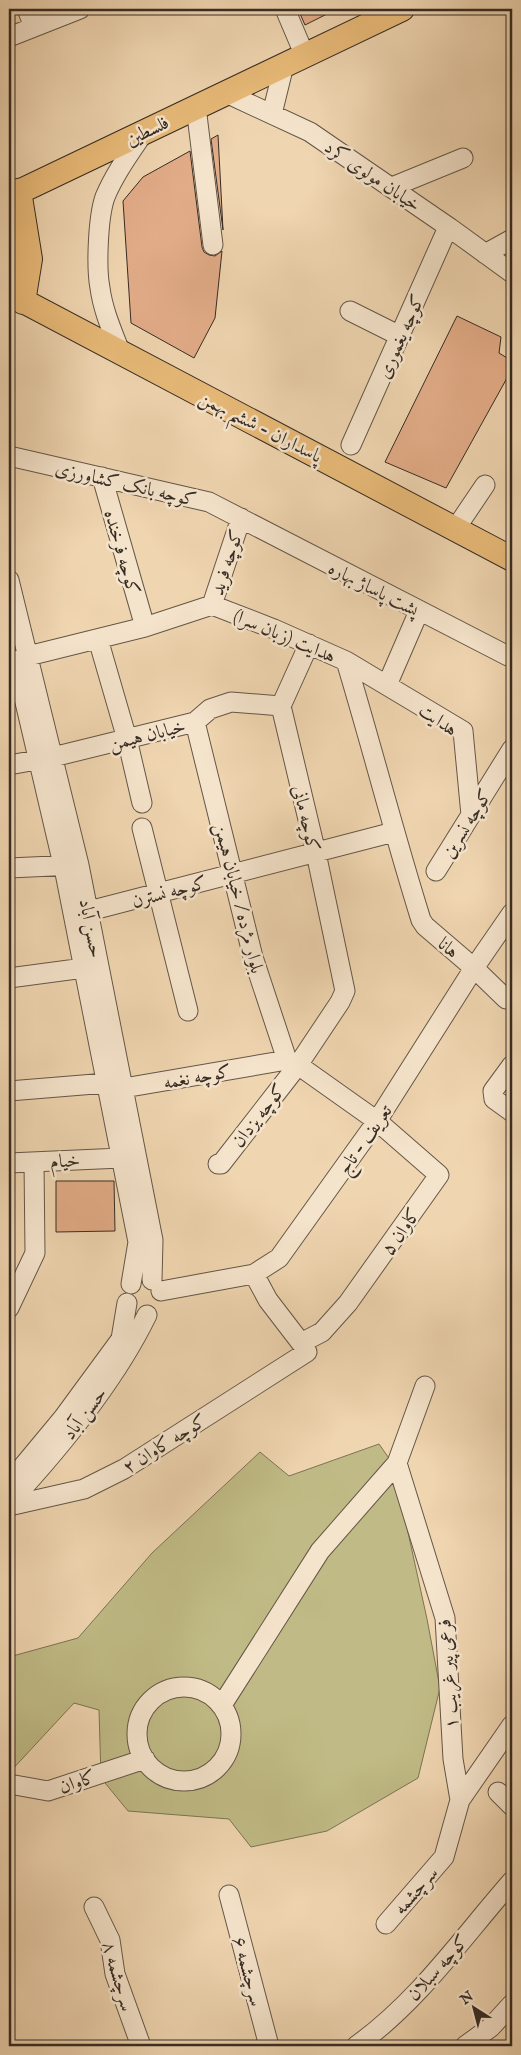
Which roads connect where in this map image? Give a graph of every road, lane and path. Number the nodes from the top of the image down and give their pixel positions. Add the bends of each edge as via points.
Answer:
1 (27, 9) edge
2 (80, 9) edge
3 (285, 9) edge
4 (370, 9) edge
5 (402, 9) edge
6 (34, 27) junction
7 (9, 37) edge
8 (296, 55) junction
9 (226, 93) junction
10 (196, 107) junction
11 (272, 114) junction
12 (144, 132) junction
13 (463, 158) dead end
14 (392, 187) junction
15 (14, 192) edge
16 (450, 228) junction
17 (512, 239) edge
18 (214, 245) dead end
19 (9, 248) edge
20 (485, 254) junction
21 (512, 273) edge
22 (14, 298) edge
23 (350, 310) dead end
24 (400, 336) junction
25 (121, 354) junction
26 (351, 445) dead end
27 (9, 456) edge
28 (102, 477) junction
29 (485, 485) dead end
30 (241, 518) junction
31 (456, 528) junction
32 (512, 559) edge
33 (9, 580) edge
34 (212, 605) junction
35 (419, 611) junction
36 (145, 627) junction
37 (9, 631) edge
38 (98, 639) junction
39 (309, 644) junction
40 (508, 656) dead end
41 (22, 659) junction
42 (346, 661) junction
43 (387, 685) junction
44 (281, 706) junction
45 (195, 722) junction
46 (127, 739) junction
47 (512, 749) edge
48 (46, 758) junction
49 (9, 766) edge
50 (142, 803) dead end
51 (471, 816) junction
52 (142, 828) dead end
53 (394, 832) junction
54 (316, 853) junction
55 (71, 865) junction
56 (9, 868) edge
57 (436, 871) dead end
58 (233, 874) junction
59 (158, 894) junction
60 (89, 911) junction
61 (512, 913) edge
62 (425, 926) joint
63 (84, 968) junction
64 (474, 968) junction
65 (9, 978) edge
66 (343, 997) joint
67 (506, 999) dead end
68 (188, 1011) dead end
69 (292, 1063) junction
70 (512, 1065) edge
71 (112, 1087) junction
72 (9, 1091) edge
73 (512, 1112) edge
74 (377, 1121) junction
75 (121, 1158) junction
76 (34, 1162) junction
77 (9, 1163) edge
78 (218, 1164) dead end
79 (254, 1274) junction
80 (131, 1284) junction
81 (156, 1285) junction
82 (127, 1303) junction
83 (9, 1308) edge
84 (147, 1315) junction
85 (304, 1348) junction
86 (425, 1386) dead end
87 (16, 1462) edge
88 (397, 1463) junction
89 (9, 1483) edge
90 (9, 1504) edge
91 (222, 1705) junction
92 (512, 1725) edge
93 (145, 1760) junction
94 (9, 1784) edge
95 (498, 1792) dead end
96 (460, 1800) junction
97 (512, 1806) edge
98 (512, 1881) edge
99 (229, 1895) dead end
100 (94, 1907) dead end
101 (386, 1924) dead end
102 (512, 2004) edge
103 (472, 2045) edge
104 (141, 2046) edge
105 (270, 2046) edge
106 (356, 2046) edge

1 - 6 street
2 - 6 street
3 - 8 street
4 - 8 main road, فلسطین
5 - 8 main road, فلسطین
6 - 7 street
8 - 9 main road, فلسطین
8 - 11 street
9 - 10 main road, فلسطین
9 - 11 street, خیابان مولوی کرد
10 - 12 main road, فلسطین
10 - 18 street
11 - 14 street, خیابان مولوی کرد via 310,132
12 - 15 main road, فلسطین
12 - 25 street via 113,181 100,217 100,288
13 - 14 street
14 - 16 street, خیابان مولوی کرد
15 - 22 main road via 30,259
16 - 20 street, خیابان مولوی کرد
16 - 24 street, کوچه یغموری
17 - 20 street
19 - 22 main road
20 - 21 street, خیابان مولوی کرد
22 - 25 main road, پاسداران - ششم بهمن
23 - 24 street
24 - 26 street, کوچه یغموری
25 - 31 main road, پاسداران - ششم بهمن
27 - 28 street, کوچه بانک کشاورزی
28 - 30 street, کوچه بانک کشاورزی via 209,502
28 - 36 street, کوچه فرخنده
29 - 31 street
30 - 34 street, کوچه فرید
30 - 35 street, پشت پاساژ بهاره
31 - 32 main road, پاسداران - ششم بهمن
33 - 41 street, حسن آباد
34 - 36 street, هدایت (زبان سرا)
34 - 39 street, هدایت (زبان سرا)
35 - 40 street, پشت پاساژ بهاره
35 - 43 street
36 - 38 street, هدایت (زبان سرا)
37 - 41 street, حسن آباد
38 - 41 street, هدایت (زبان سرا)
38 - 46 street
39 - 42 street, هدایت (زبان سرا)
39 - 44 street
41 - 48 street, حسن آباد
42 - 43 street, هدایت
42 - 53 street, هدایت (زبان سرا)
43 - 51 street, هدایت via 463,731
44 - 45 street, خیابان هیمن via 231,702 210,709
44 - 54 street, کوچه مانی
45 - 46 street, خیابان هیمن
45 - 58 street, بلوار مژده / خیابان هیمن
46 - 48 street, خیابان هیمن
46 - 50 street
47 - 51 street, کوچه نسرین
48 - 49 street, خیابان هیمن
48 - 55 street, حسن آباد
51 - 57 street, کوچه نسرین
52 - 59 street
53 - 54 street, کوچه نسترن
53 - 62 street, هدایت (زبان سرا)
54 - 58 street, کوچه نسترن
54 - 66 street, کوچه مانی via 345,991
55 - 56 street
55 - 60 street, حسن آباد
55 - 63 street, حسن آباد
58 - 59 street, کوچه نسترن
58 - 69 street, بلوار مژده / خیابان هیمن via 253,957
59 - 60 street, کوچه نسترن
59 - 68 street
60 - 71 street, حسن آباد
61 - 64 street, تعریف - تاج
62 - 64 street, هانا
63 - 65 street
63 - 71 street, حسن آباد
64 - 67 street, هانا
64 - 74 street, تعریف - تاج
66 - 69 street, کوچه یزدان
69 - 71 street, کوچه نغمه
69 - 74 street
69 - 78 street, کوچه یزدان
70 - 73 street via 493,1091 494,1099
71 - 72 street, کوچه نغمه
71 - 75 street, حسن آباد
71 - 81 street, حسن آباد via 153,1240
74 - 79 street, تعریف - تاج via 280,1258
74 - 85 street, کاوان ۵ via 439,1175 348,1303
75 - 76 street, خیام
75 - 80 street, حسن آباد via 138,1242
76 - 77 street, خیام
76 - 83 street via 35,1253
79 - 81 street, تعریف - تاج
79 - 85 street via 268,1300
80 - 81 street via 141,1279
80 - 82 street
81 - 84 street via 162,1297 158,1309
82 - 84 street via 131,1310
82 - 87 street, حسن آباد via 121,1340 63,1418
84 - 90 street, حسن آباد via 132,1346 102,1390 47,1462
85 - 90 street, کوچه کاوان ۲ via 124,1469 84,1489
86 - 88 street
87 - 89 street, حسن آباد
88 - 91 street via 320,1551
88 - 96 street, فرعی پیر غریب ۱ via 444,1618 452,1759
91 - 93 street via 210,1694 195,1688 179,1687 151,1701 142,1714 138,1729 139,1745
91 - 93 street via 229,1718 229,1748 222,1762 211,1772 198,1779 183,1781 168,1778
92 - 96 street
93 - 94 street, کاوان via 48,1791
95 - 97 street
96 - 101 street, سرچشمه via 444,1856
98 - 106 street, کوچه سبلان via 435,1975
99 - 105 street, سرچشمه ۶
100 - 104 street, سرچشمه ۸ via 110,1940 115,1974
102 - 103 street

